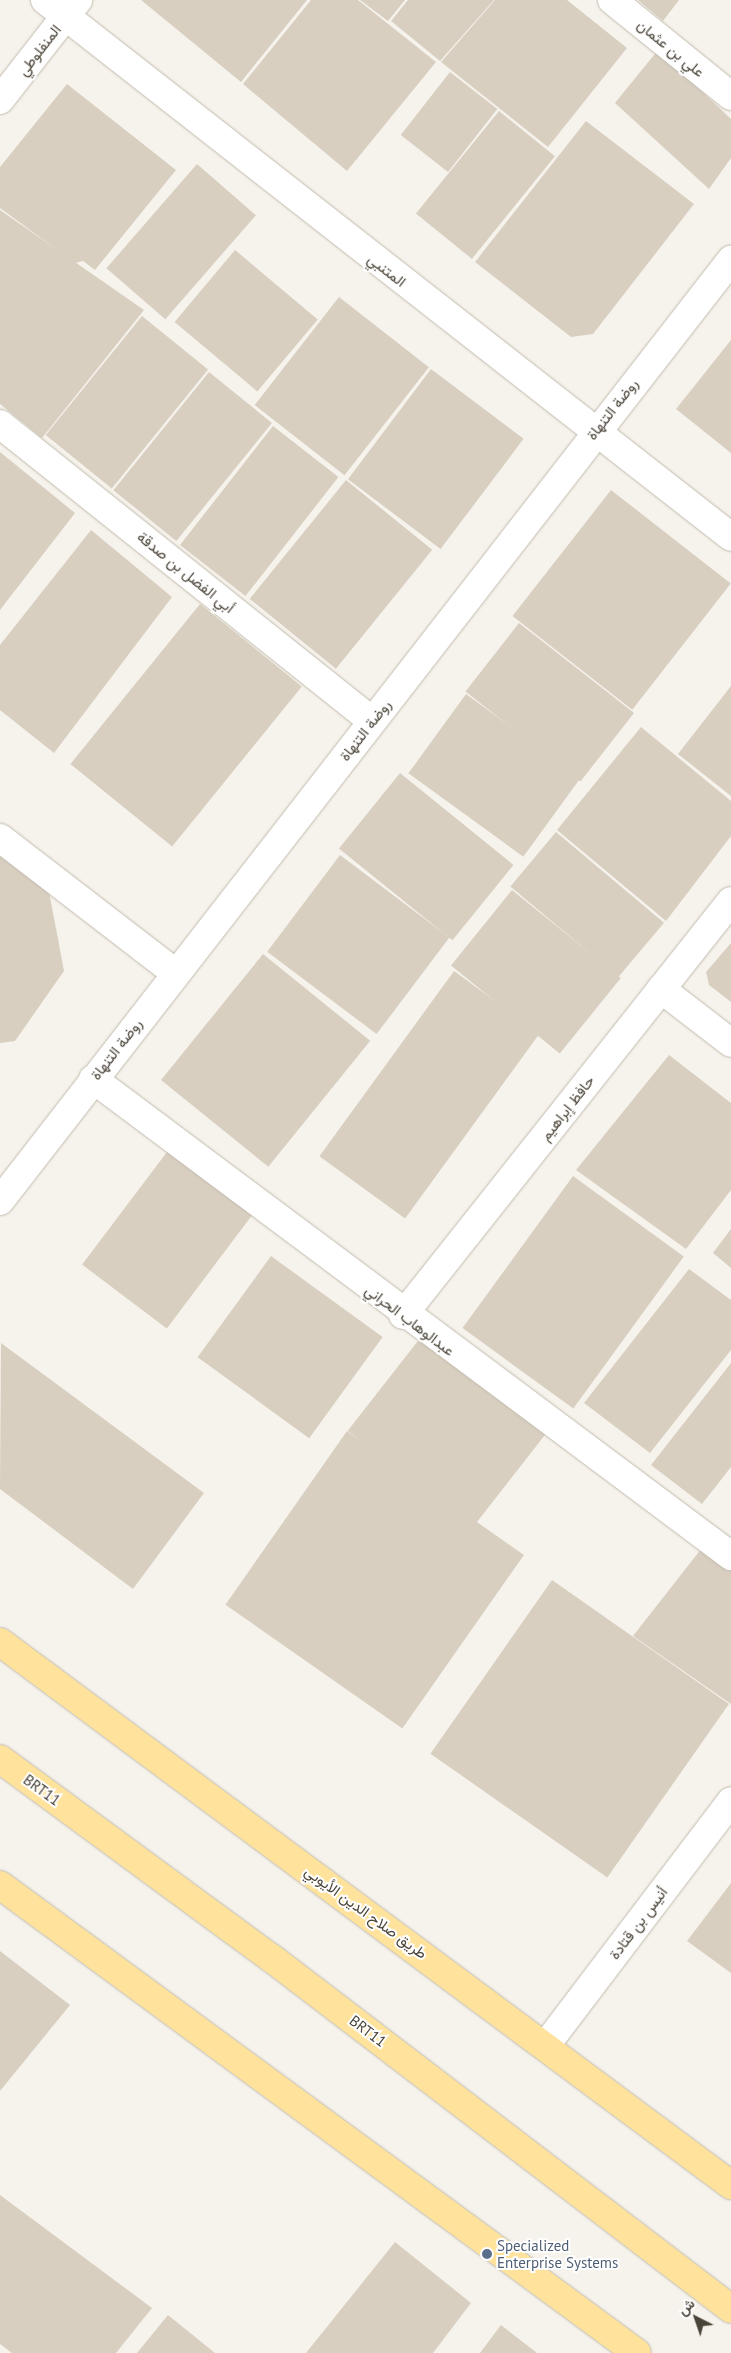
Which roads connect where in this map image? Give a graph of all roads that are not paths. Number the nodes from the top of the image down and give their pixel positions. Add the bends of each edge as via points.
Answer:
1 (612, 0) edge
2 (62, 5) edge
3 (731, 96) edge
4 (0, 100) edge
5 (731, 260) edge
6 (0, 424) edge
7 (593, 433) junction
8 (731, 537) edge
9 (372, 721) junction
10 (0, 838) edge
11 (731, 901) edge
12 (175, 973) junction
13 (661, 989) junction
14 (731, 1043) edge
15 (93, 1079) junction
16 (0, 1201) edge
17 (403, 1314) junction
18 (731, 1556) edge
19 (0, 1642) edge
20 (0, 1759) edge
21 (731, 1801) edge
22 (0, 1885) edge
23 (546, 2045) junction
24 (731, 2185) edge
25 (731, 2309) edge
26 (637, 2353) edge

1 - 3 street, علي بن عثمان
2 - 4 street, المنفلوطي
2 - 7 street, المتنبي
5 - 7 street, روضة التنهاة
6 - 9 street, أبي الفضل بن صدقة
7 - 8 street, المتنبي
7 - 9 street, روضة التنهاة
9 - 12 street, روضة التنهاة
10 - 12 street
11 - 13 street, حافظ إبراهيم
12 - 15 street, روضة التنهاة
13 - 14 street
13 - 17 street, حافظ إبراهيم
15 - 16 street, روضة التنهاة
15 - 17 street, عبدالوهاب الحراني
17 - 18 street, عبدالوهاب الحراني
19 - 23 main road, طريق صلاح الدين الأيوبي
20 - 25 main road, BRT11 via 270,1956
21 - 23 street, أنيس بن قتادة
22 - 26 main road
23 - 24 main road, طريق صلاح الدين الأيوبي

